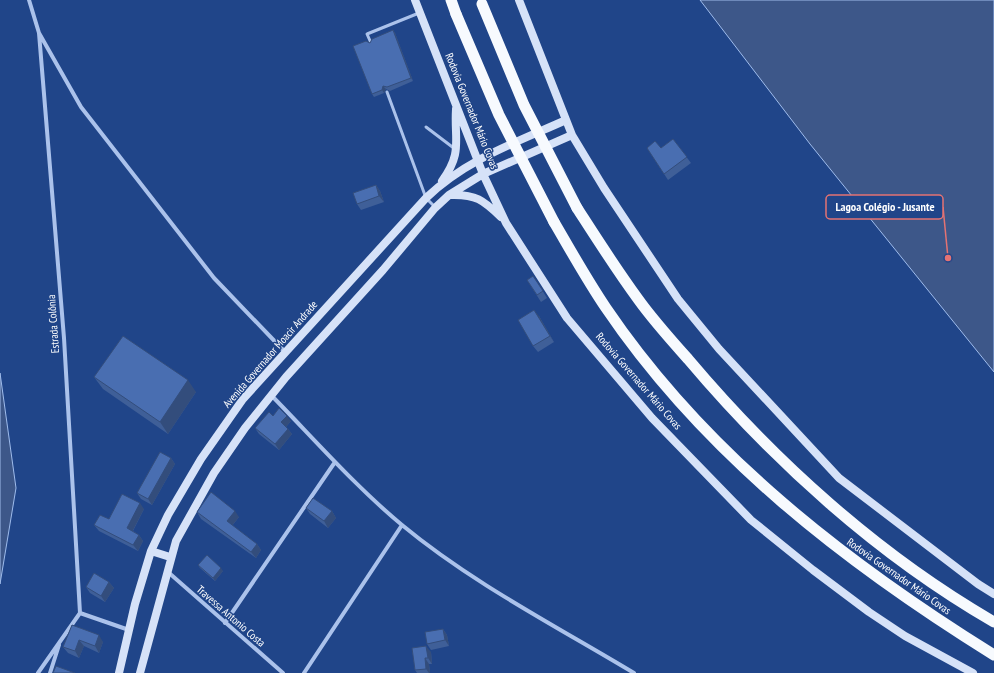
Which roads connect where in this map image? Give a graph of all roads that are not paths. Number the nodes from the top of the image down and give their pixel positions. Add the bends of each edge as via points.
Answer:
1 (29, 0) edge
2 (415, 0) edge
3 (451, 0) edge
4 (519, 0) edge
5 (481, 2) edge
6 (419, 13) junction
7 (39, 33) junction
8 (371, 43) edge
9 (387, 92) dead end
10 (456, 106) junction
11 (566, 120) junction
12 (426, 127) dead end
13 (572, 135) junction
14 (457, 151) junction
15 (477, 160) junction
16 (483, 174) junction
17 (439, 186) junction
18 (450, 195) junction
19 (426, 198) junction
20 (435, 208) junction
21 (506, 222) junction
22 (285, 352) junction
23 (271, 395) junction
24 (335, 462) junction
25 (402, 525) junction
26 (151, 551) junction
27 (170, 557) junction
28 (167, 571) junction
29 (994, 594) edge
30 (80, 613) junction
31 (994, 622) edge
32 (225, 623) junction
33 (129, 630) junction
34 (60, 641) junction
35 (994, 655) edge
36 (38, 673) edge
37 (50, 673) edge
38 (119, 673) edge
39 (140, 673) edge
40 (284, 673) edge
41 (304, 673) edge
42 (634, 673) edge
43 (973, 673) edge

1 - 7 street
2 - 6 main road, Rodovia Governador Mário Covas
3 - 35 highway, Rodovia Governador Mário Covas, bridge via 499,115 554,222 606,309 669,388 708,432 824,538 908,600
4 - 11 main road
5 - 31 highway, bridge via 524,105 577,208 655,321 731,409 770,449 844,515 961,603
6 - 8 lane via 367,34
6 - 10 main road, Rodovia Governador Mário Covas
7 - 22 street via 86,113 214,278
7 - 30 street, Estrada Colônia via 64,338
9 - 19 lane
10 - 14 main road
10 - 15 main road, Rodovia Governador Mário Covas
11 - 13 main road
11 - 15 main road, Avenida Governador Moacir Andrade
12 - 14 lane
13 - 16 main road
13 - 29 main road via 678,299 719,349 839,478
14 - 17 main road via 452,167
15 - 16 main road, Rodovia Governador Mário Covas
15 - 17 main road, Avenida Governador Moacir Andrade
16 - 18 main road
16 - 21 main road, Rodovia Governador Mário Covas
17 - 19 main road, Avenida Governador Moacir Andrade
18 - 20 main road
18 - 21 main road via 472,196 483,200
19 - 20 lane
19 - 22 main road, Avenida Governador Moacir Andrade
20 - 23 main road
21 - 43 main road, Rodovia Governador Mário Covas via 567,318 652,418 752,520 875,616 905,636
22 - 26 main road, Avenida Governador Moacir Andrade via 243,399 201,459 168,515
23 - 24 street
23 - 27 main road via 214,473 176,541
24 - 25 street
24 - 32 street
25 - 41 street
25 - 42 street via 476,579
26 - 27 main road
26 - 33 main road, Avenida Governador Moacir Andrade
27 - 28 main road
28 - 32 street, Travessa Antonio Costa
28 - 39 main road
30 - 33 street
30 - 34 street
32 - 40 street, Travessa Antonio Costa
33 - 38 main road, Avenida Governador Moacir Andrade
34 - 36 street
34 - 37 street

